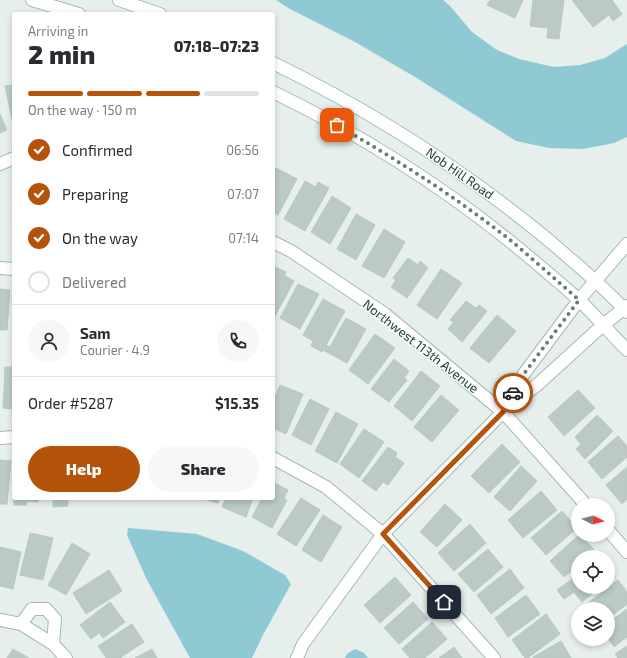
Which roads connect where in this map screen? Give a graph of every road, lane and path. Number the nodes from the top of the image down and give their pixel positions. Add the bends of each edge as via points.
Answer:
1 (32, 0) edge
2 (118, 0) edge
3 (73, 12) edge
4 (154, 12) edge
5 (275, 64) edge
6 (275, 93) edge
7 (12, 159) edge
8 (0, 164) edge
9 (275, 243) edge
10 (627, 244) edge
11 (0, 268) edge
12 (12, 269) edge
13 (596, 280) junction
14 (579, 300) junction
15 (626, 309) edge
16 (603, 325) junction
17 (627, 350) edge
18 (503, 412) junction
19 (12, 437) edge
20 (0, 438) edge
21 (275, 459) edge
22 (580, 498) edge
23 (383, 534) junction
24 (615, 538) edge
25 (627, 552) edge
26 (0, 620) edge
27 (22, 624) junction
28 (53, 644) junction
29 (66, 658) edge
30 (297, 658) edge
31 (494, 658) edge

1 - 3 street
2 - 4 street
5 - 13 street, Nob Hill Road via 320,86 393,128 462,174
6 - 14 street, Nob Hill Road via 311,110 377,148 452,197 510,241
7 - 8 street
9 - 18 street, Northwest 113th Avenue via 385,314
10 - 13 street
11 - 12 street
13 - 14 street
13 - 15 street, Nob Hill Road
14 - 16 street, Nob Hill Road
14 - 18 street via 523,375
15 - 16 street
16 - 17 street, Nob Hill Road
16 - 18 street
18 - 22 street, Northwest 113th Avenue
18 - 23 street
19 - 20 street
21 - 23 street via 326,487
23 - 30 street via 303,644
23 - 31 street
24 - 25 street
26 - 27 street
27 - 28 street
27 - 28 street via 32,609 46,609 55,619
28 - 29 street

